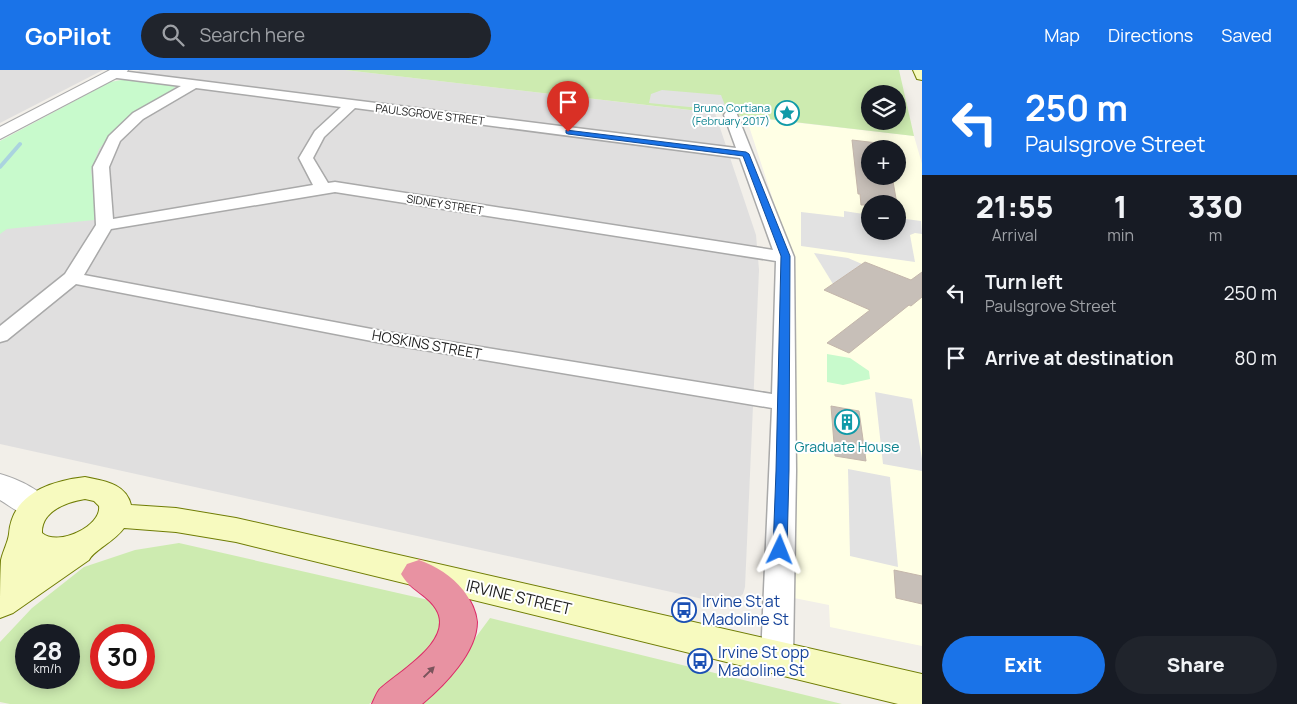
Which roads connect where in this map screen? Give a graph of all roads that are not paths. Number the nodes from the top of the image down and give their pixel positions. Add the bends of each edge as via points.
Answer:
1 (920, 70) edge
2 (117, 72) edge
3 (922, 76) edge
4 (194, 84) junction
5 (352, 104) junction
6 (732, 115) dead end
7 (0, 134) edge
8 (746, 154) junction
9 (323, 188) junction
10 (105, 226) junction
11 (785, 256) junction
12 (72, 278) junction
13 (0, 336) edge
14 (783, 403) junction
15 (0, 485) edge
16 (115, 516) junction
17 (31, 522) junction
18 (91, 542) junction
19 (419, 574) junction
20 (0, 595) edge
21 (0, 603) edge
22 (777, 657) junction
23 (922, 692) edge
24 (392, 704) edge

1 - 3 main road
2 - 4 street, PAULSGROVE STREET
2 - 7 street
4 - 5 street, PAULSGROVE STREET
4 - 10 street via 138,116 114,139 101,167
5 - 8 street, PAULSGROVE STREET
5 - 9 street via 319,132 306,158
6 - 8 street
8 - 11 street
9 - 10 street, SIDNEY STREET
9 - 11 street, SIDNEY STREET via 335,187
10 - 12 street
11 - 14 street
12 - 13 street
12 - 14 street, HOSKINS STREET via 382,337
14 - 22 street
15 - 17 street
16 - 17 main road via 112,499 106,493 85,488 59,494
16 - 18 main road
16 - 19 main road, IRVINE STREET via 159,517 200,523
17 - 18 main road via 30,544 39,549 50,552 78,548
17 - 20 main road via 14,572
18 - 21 main road
19 - 22 main road, IRVINE STREET
24 -> 19 highway via 439,662 458,632 459,618 455,606 446,594
22 - 23 main road, IRVINE STREET

